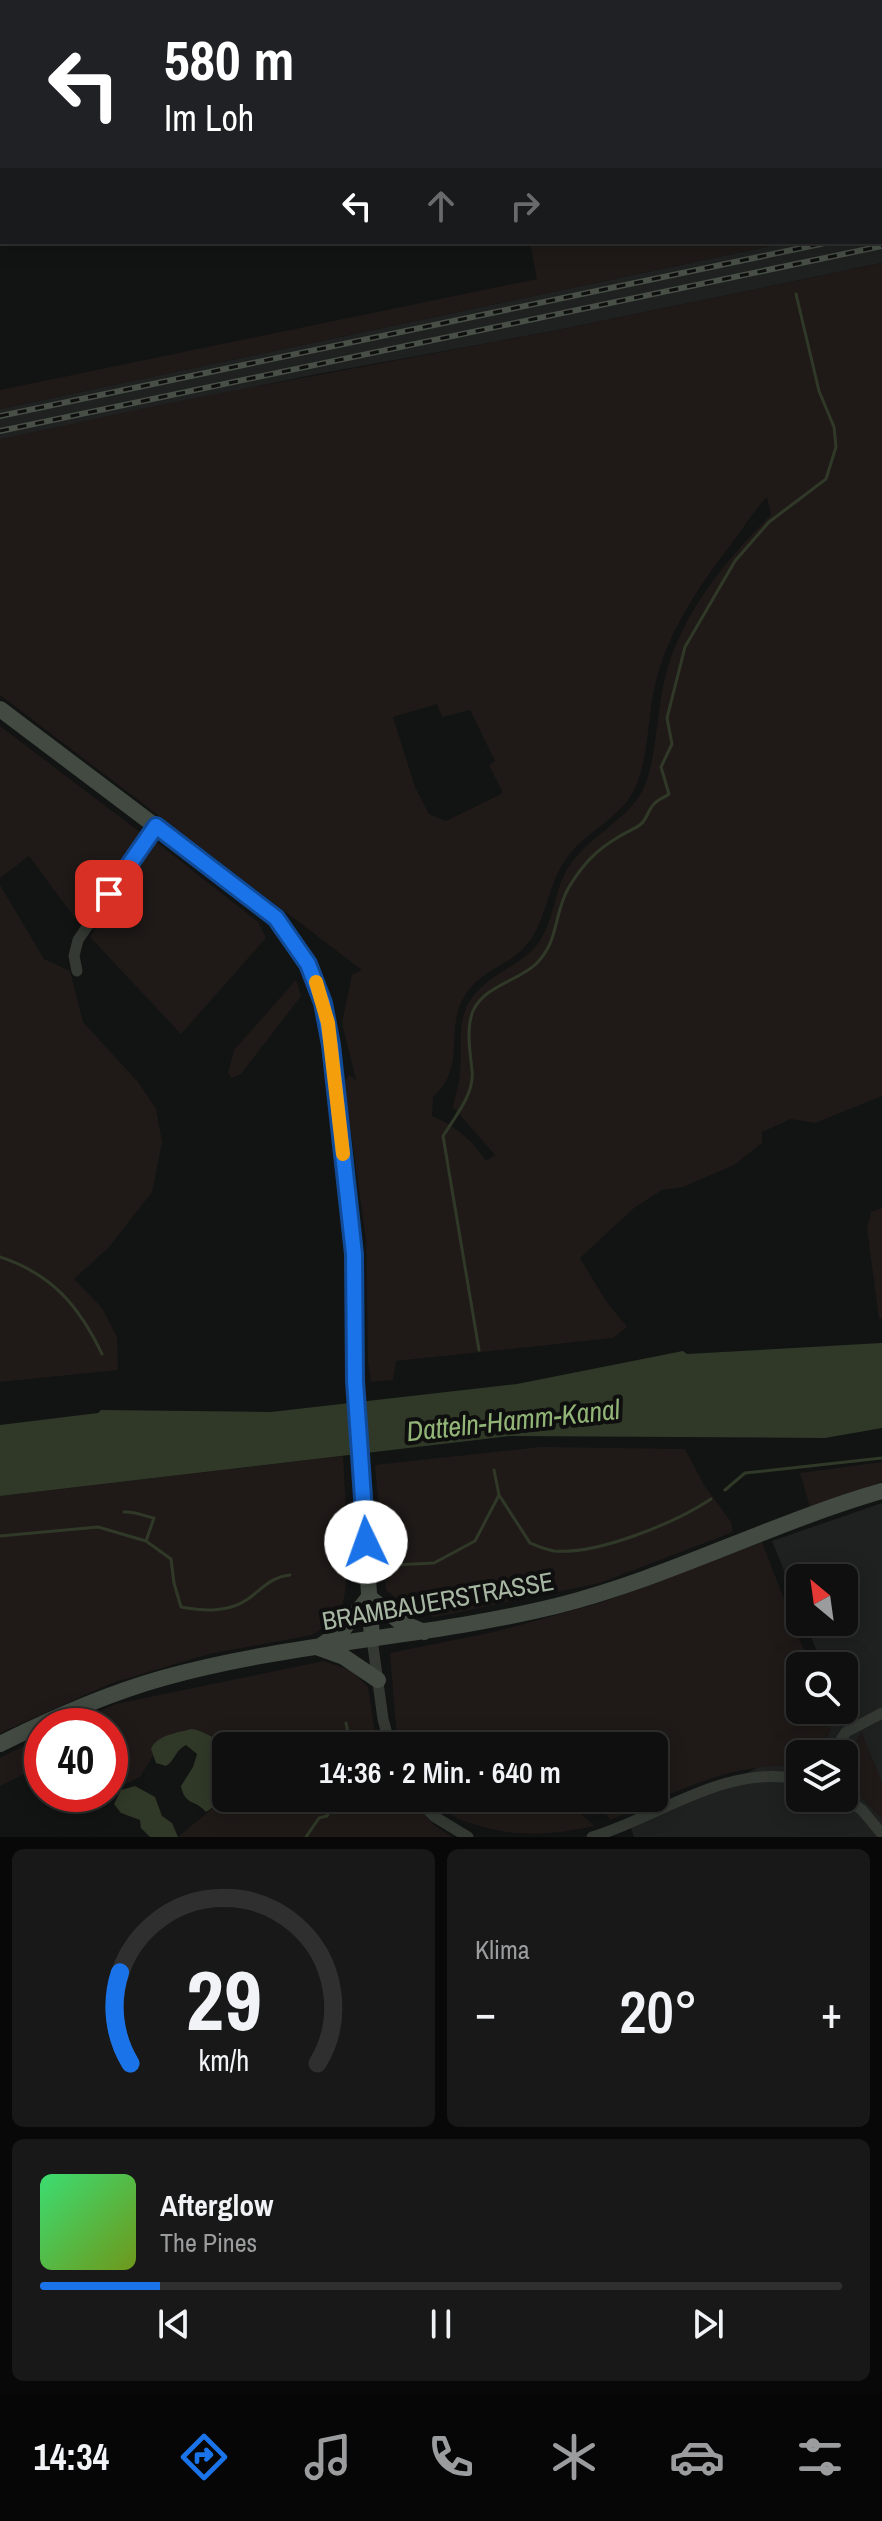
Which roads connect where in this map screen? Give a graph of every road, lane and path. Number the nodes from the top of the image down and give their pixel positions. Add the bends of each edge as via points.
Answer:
1 (0, 709) edge
2 (156, 826) junction
3 (77, 971) dead end
4 (882, 1491) edge
5 (369, 1597) junction
6 (424, 1632) junction
7 (372, 1639) junction
8 (318, 1647) junction
9 (378, 1680) junction
10 (882, 1713) edge
11 (387, 1732) edge
12 (841, 1740) edge
13 (0, 1744) edge
14 (786, 1777) edge
15 (858, 1807) edge
16 (430, 1812) edge
17 (882, 1834) edge
18 (468, 1837) edge
19 (592, 1837) edge

1 - 2 main road
2 - 3 street via 78,940
2 - 5 main road via 276,918 301,952 319,990 331,1045 354,1254 355,1381
4 - 6 main road, BRAMBAUERSTRASSE via 598,1594
5 - 6 main road via 399,1621
5 - 7 main road
5 - 8 main road via 342,1631
6 - 7 main road, BRAMBAUERSTRASSE
7 - 8 main road, BRAMBAUERSTRASSE
7 - 9 street
8 - 9 main road
8 - 13 main road, BRAMBAUERSTRASSE via 140,1685
9 - 11 street
10 - 12 street
14 - 19 street via 745,1777
15 - 17 street
16 - 18 street

